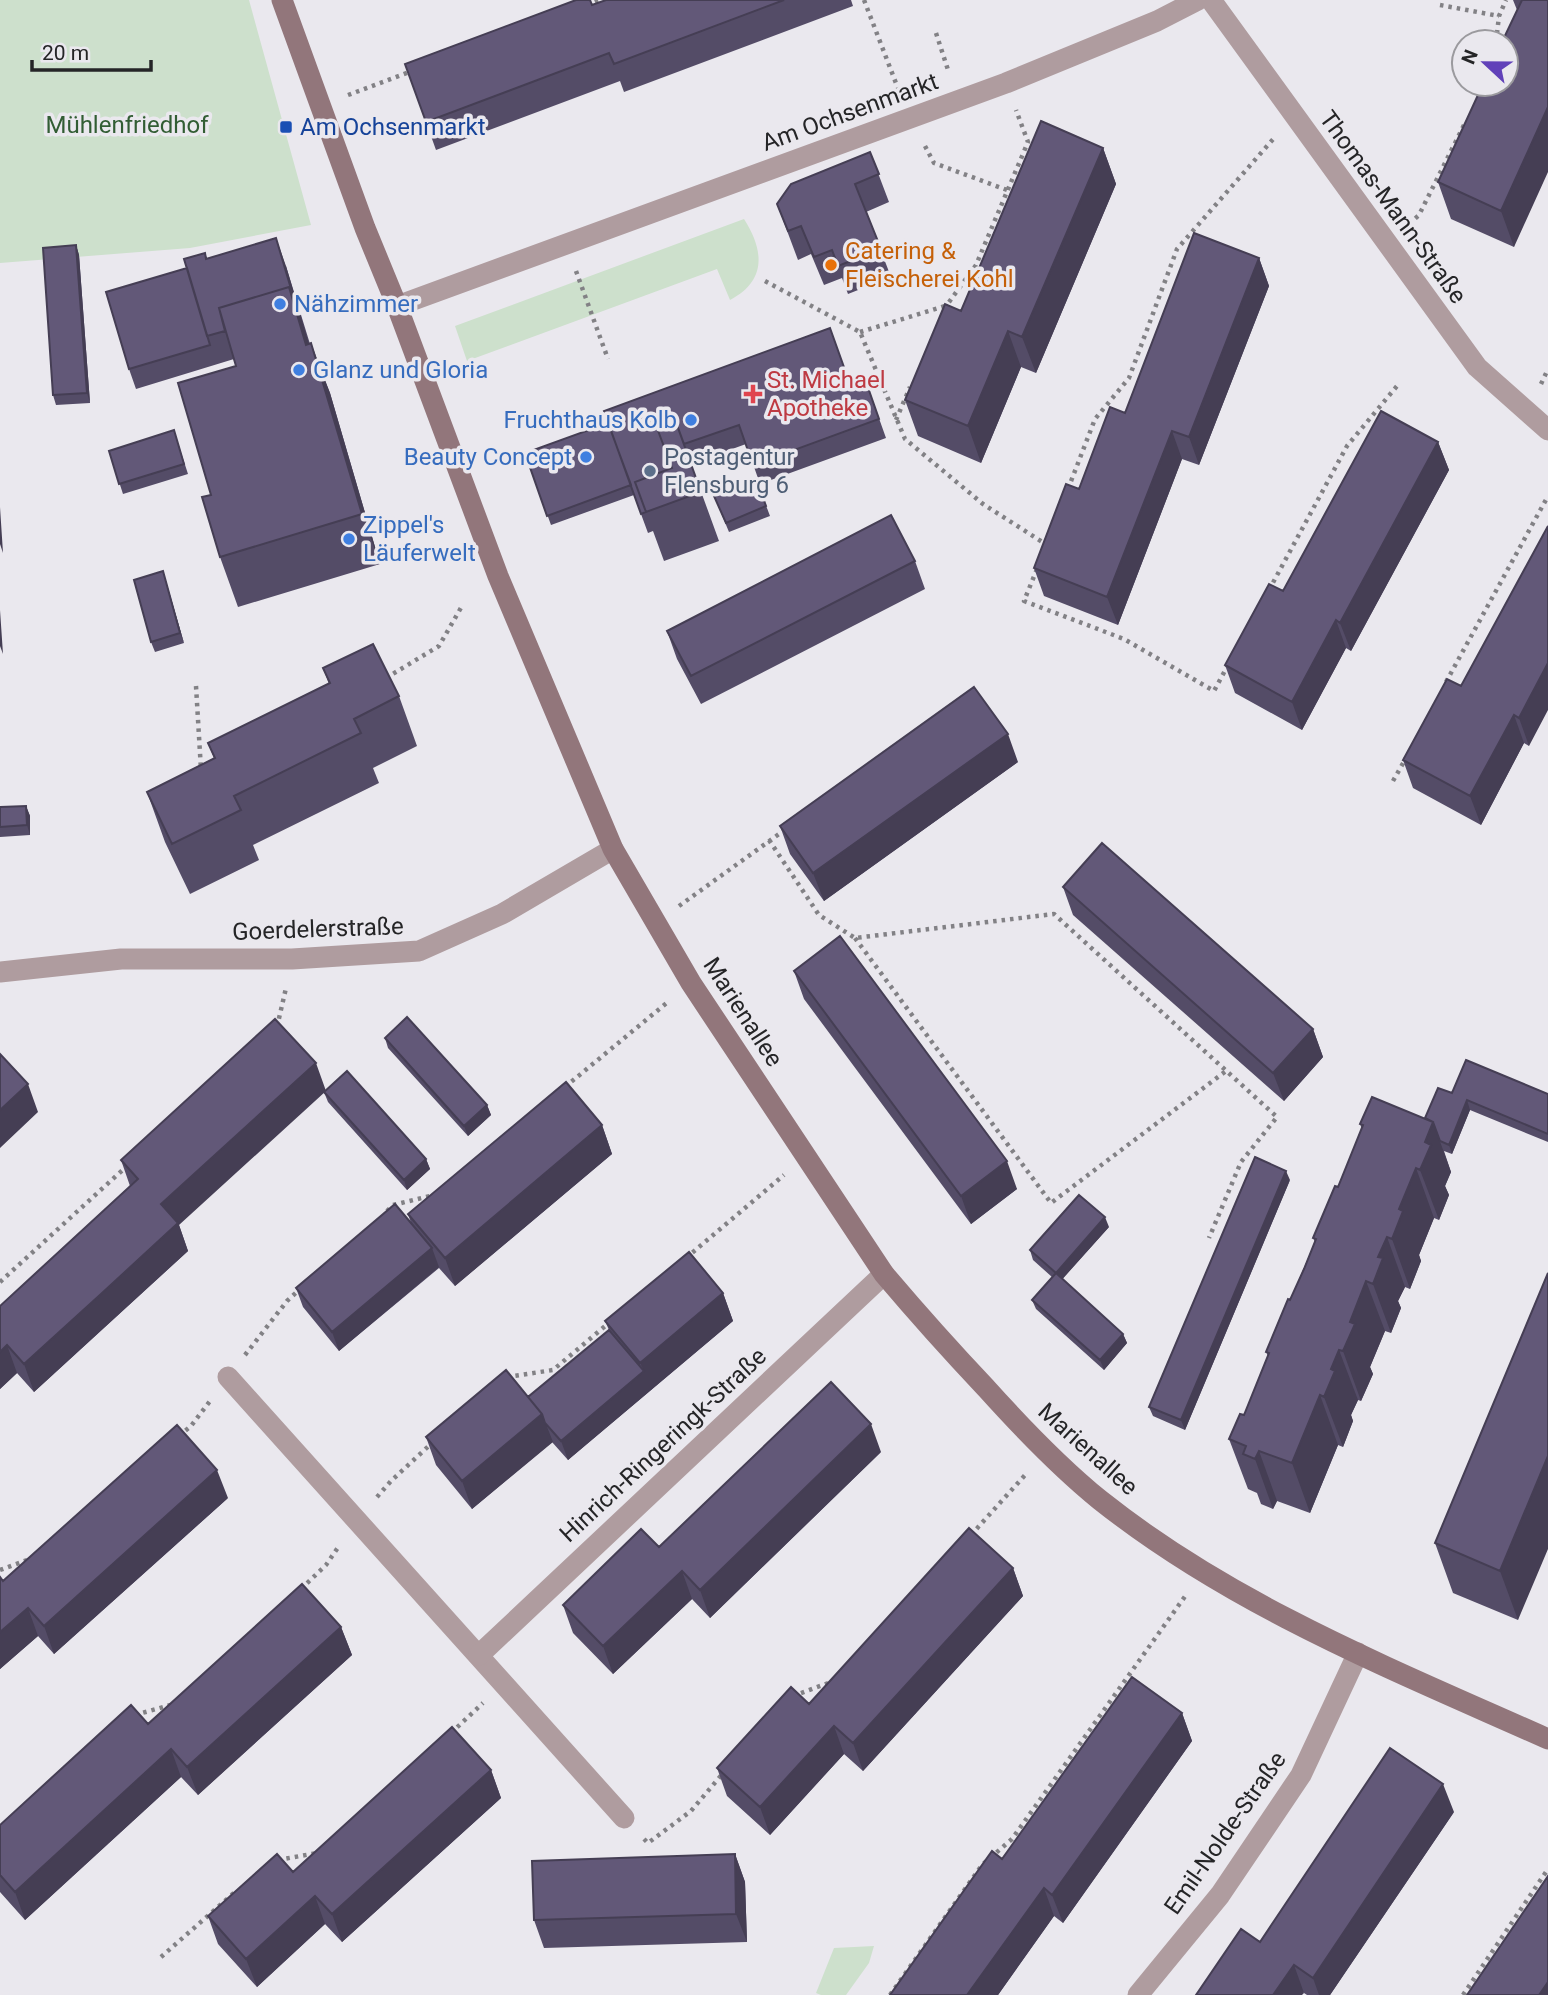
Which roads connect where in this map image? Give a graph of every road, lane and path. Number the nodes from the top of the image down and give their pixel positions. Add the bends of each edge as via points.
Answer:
1 (282, 0) edge
2 (599, 0) edge
3 (864, 0) edge
4 (1198, 0) edge
5 (1211, 0) edge
6 (1506, 0) edge
7 (587, 5) edge
8 (1440, 5) dead end
9 (1499, 16) junction
10 (1498, 28) edge
11 (936, 33) dead end
12 (422, 67) edge
13 (1006, 83) junction
14 (958, 100) junction
15 (320, 105) junction
16 (1294, 115) junction
17 (910, 118) junction
18 (1467, 120) edge
19 (1007, 190) junction
20 (1387, 242) junction
21 (566, 244) junction
22 (765, 281) dead end
23 (397, 306) junction
24 (945, 306) junction
25 (939, 319) edge
26 (860, 332) junction
27 (608, 359) dead end
28 (912, 382) edge
29 (1396, 386) dead end
30 (896, 420) junction
31 (1548, 430) edge
32 (1066, 494) edge
33 (1548, 496) edge
34 (1052, 532) edge
35 (1047, 545) junction
36 (1042, 556) edge
37 (1038, 567) edge
38 (1267, 593) edge
39 (461, 606) dead end
40 (1234, 654) edge
41 (380, 682) edge
42 (1446, 683) edge
43 (196, 686) dead end
44 (1406, 756) edge
45 (202, 778) edge
46 (1393, 781) dead end
47 (792, 825) edge
48 (769, 840) junction
49 (613, 849) junction
50 (656, 923) junction
51 (855, 938) junction
52 (292, 960) junction
53 (0, 972) edge
54 (691, 983) junction
55 (276, 1029) edge
56 (1226, 1071) junction
57 (563, 1088) edge
58 (806, 1157) junction
59 (133, 1160) edge
60 (435, 1194) edge
61 (384, 1214) edge
62 (1209, 1238) dead end
63 (680, 1264) edge
64 (884, 1273) junction
65 (0, 1282) edge
66 (306, 1283) edge
67 (617, 1317) edge
68 (228, 1377) junction
69 (504, 1377) edge
70 (443, 1434) edge
71 (170, 1444) edge
72 (1045, 1452) junction
73 (357, 1520) junction
74 (963, 1544) edge
75 (34, 1558) edge
76 (0, 1570) edge
77 (1203, 1572) junction
78 (297, 1593) edge
79 (1358, 1653) junction
80 (478, 1655) junction
81 (834, 1681) edge
82 (505, 1684) junction
83 (790, 1697) edge
84 (180, 1703) edge
85 (125, 1717) edge
86 (1548, 1739) edge
87 (443, 1740) edge
88 (727, 1769) edge
89 (624, 1818) joint
90 (320, 1853) edge
91 (270, 1861) edge
92 (1548, 1869) edge
93 (240, 1887) edge
94 (161, 1957) dead end
95 (890, 1995) edge
96 (1138, 1995) edge
97 (1463, 1995) edge

1 - 15 main road, Marienallee
2 - 7 path
3 - 17 path
4 - 13 street, Am Ochsenmarkt
5 - 16 street, Thomas-Mann-Straße
6 - 9 path
8 - 9 path
9 - 10 path
11 - 14 path
12 - 15 path
13 - 14 street, Am Ochsenmarkt
13 - 19 path via 1028,142
14 - 17 street, Am Ochsenmarkt
15 - 23 main road, Marienallee
16 - 20 street, Thomas-Mann-Straße
16 - 32 path via 1177,249 1129,378 1095,419
17 - 19 path via 934,163
17 - 21 street, Am Ochsenmarkt
18 - 20 path via 1419,215
19 - 24 path via 976,265
20 - 31 street, Thomas-Mann-Straße via 1477,367
21 - 23 street, Am Ochsenmarkt
21 - 27 path
22 - 26 path
23 - 49 main road, Marienallee via 498,576
24 - 25 path
24 - 26 path
26 - 30 path
28 - 30 path
29 - 38 path via 1347,446
30 - 35 path via 905,439 982,504
33 - 42 path
34 - 35 path
35 - 36 path
37 - 40 path via 1024,601 1124,639 1214,691
39 - 41 path via 439,646
43 - 45 path
44 - 46 path
47 - 48 path
48 - 50 path
48 - 51 path via 819,915
49 - 50 main road, Marienallee
49 - 52 street, Goerdelerstraße via 502,914 419,951
50 - 54 main road, Marienallee
51 - 56 path via 1054,914
51 - 56 path via 1051,1203
52 - 53 street, Goerdelerstraße via 121,959
52 - 55 path
54 - 57 path
54 - 58 main road, Marienallee
56 - 62 path via 1278,1116 1241,1162
58 - 63 path
58 - 64 main road, Marienallee
59 - 65 path
60 - 61 path via 393,1205
64 - 72 main road, Marienallee
64 - 80 street, Hinrich-Ringeringk-Straße
66 - 68 path
67 - 69 path via 553,1370
68 - 71 path via 191,1426
68 - 73 street
70 - 73 path via 391,1481
72 - 74 path
72 - 77 main road, Marienallee via 1100,1500
73 - 78 path via 326,1565
73 - 80 street
75 - 76 path
77 - 79 main road, Marienallee
77 - 95 path via 1012,1839 982,1865
79 - 86 main road, Marienallee
79 - 96 street, Emil-Nolde-Straße via 1301,1775 1220,1895
80 - 82 street
81 - 83 path
82 - 87 path
82 - 89 street
84 - 85 path
88 - 89 path via 691,1811 648,1843
90 - 91 path
92 - 97 path
93 - 94 path

